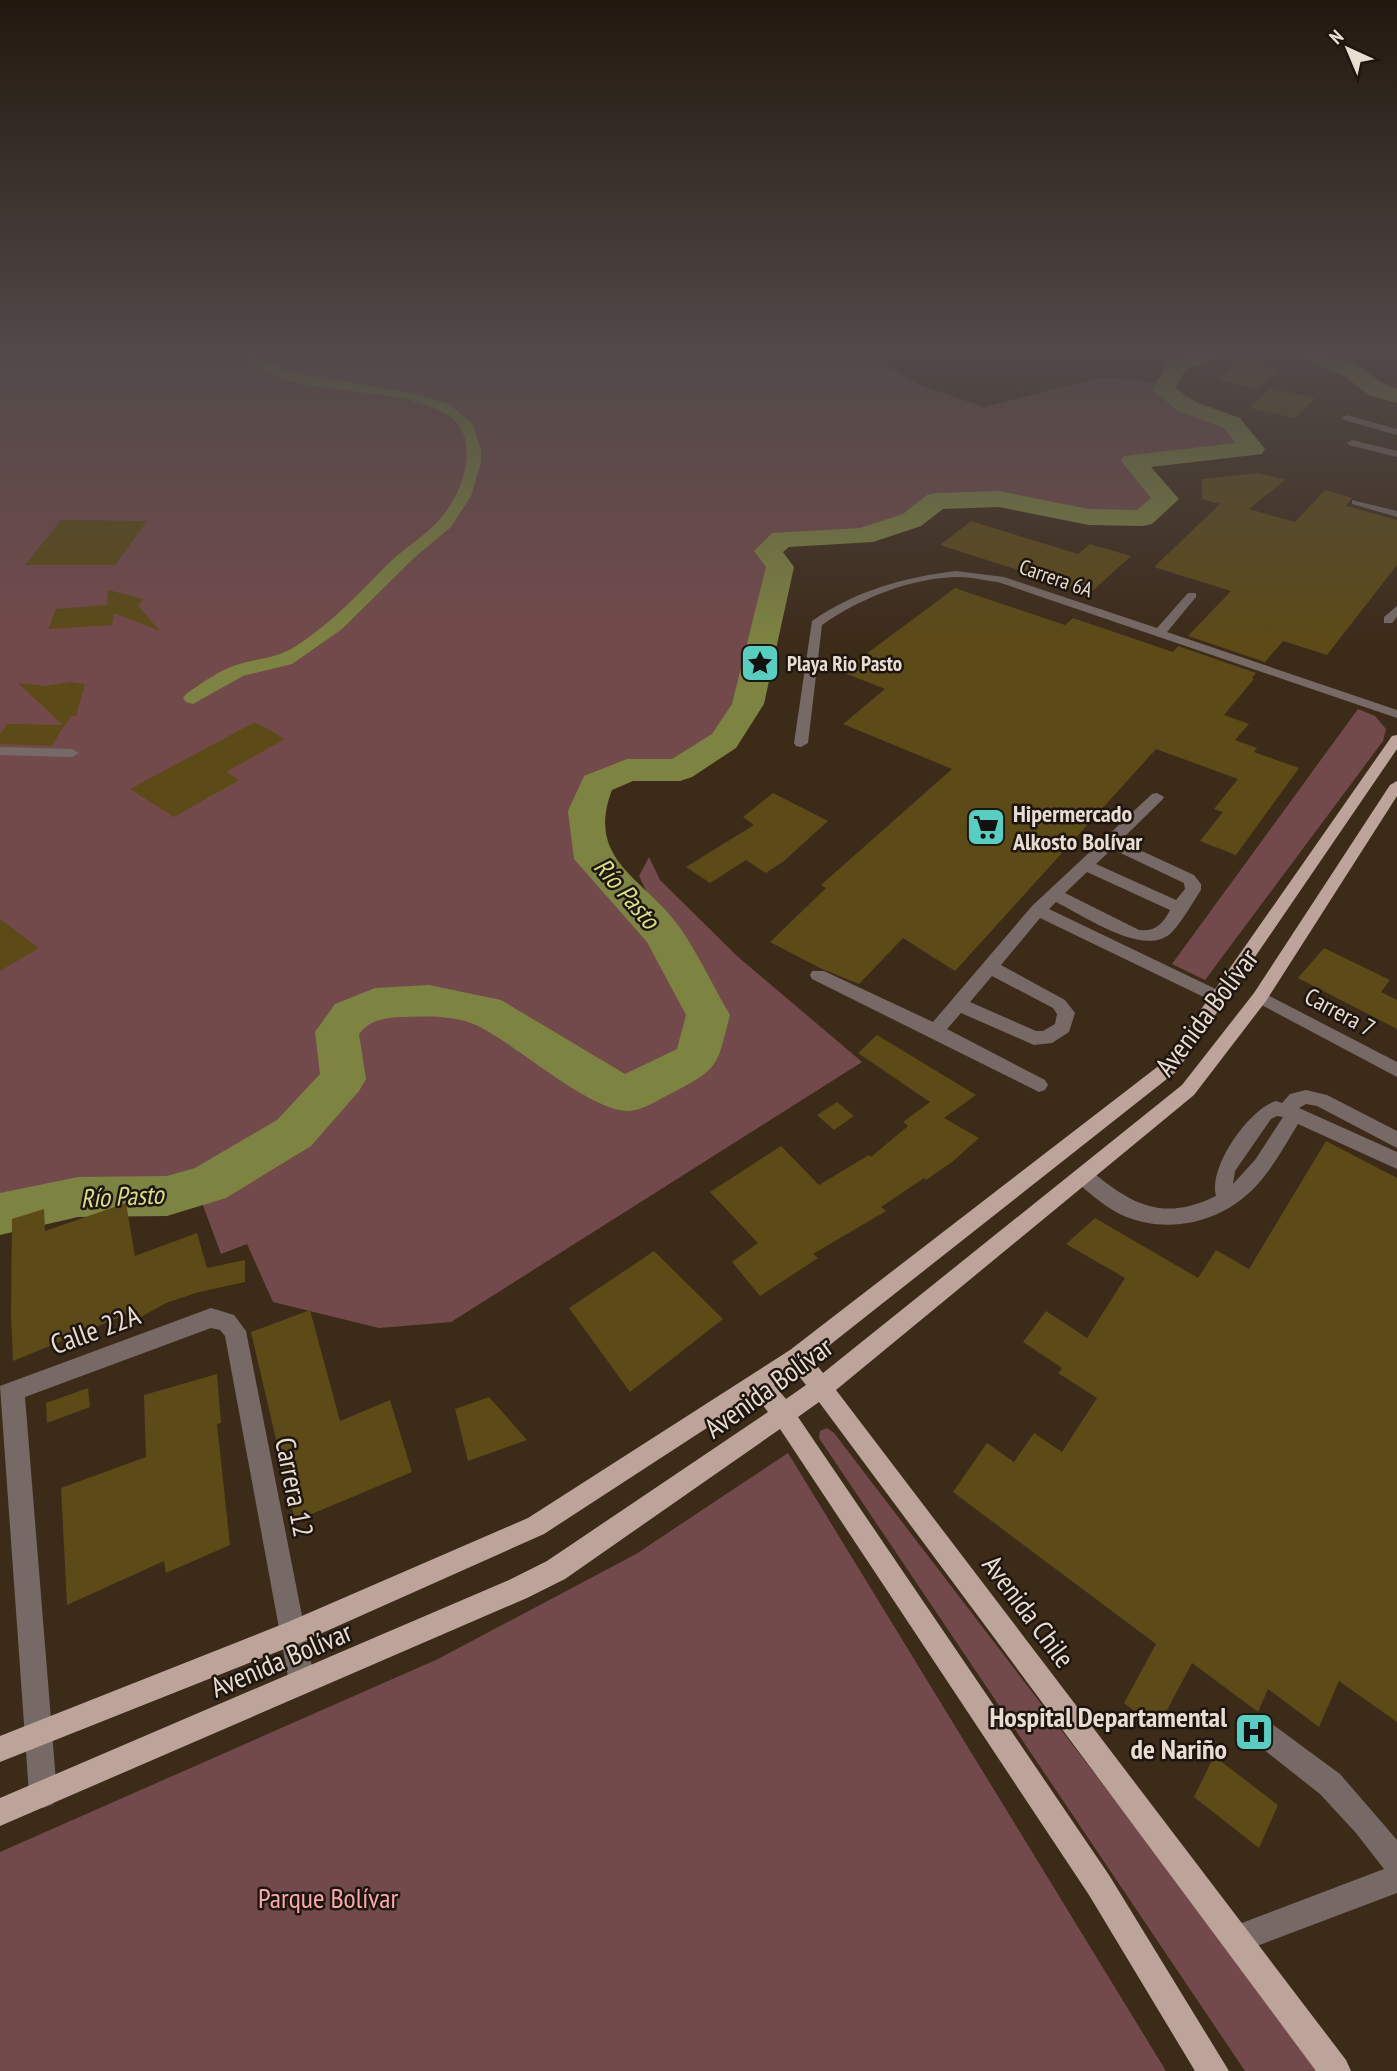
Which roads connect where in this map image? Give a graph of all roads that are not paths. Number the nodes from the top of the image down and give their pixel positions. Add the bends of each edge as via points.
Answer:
1 (1375, 449) edge
2 (1397, 454) edge
3 (1356, 502) dead end
4 (1397, 514) edge
5 (1192, 595) dead end
6 (1397, 610) edge
7 (1388, 620) dead end
8 (1159, 633) junction
9 (1397, 714) edge
10 (1397, 739) edge
11 (801, 743) dead end
12 (0, 751) edge
13 (72, 753) dead end
14 (1397, 785) edge
15 (1157, 797) dead end
16 (1110, 842) junction
17 (1086, 865) junction
18 (1054, 894) junction
19 (1179, 908) junction
20 (1038, 910) junction
21 (990, 967) junction
22 (818, 975) dead end
23 (1218, 997) junction
24 (1260, 997) junction
25 (958, 1004) junction
26 (936, 1031) junction
27 (1397, 1070) edge
28 (1039, 1085) dead end
29 (1291, 1112) junction
30 (1397, 1140) edge
31 (1397, 1161) edge
32 (1083, 1176) junction
33 (211, 1318) joint
34 (798, 1357) junction
35 (760, 1384) junction
36 (821, 1388) junction
37 (7, 1393) edge
38 (784, 1415) junction
39 (293, 1633) junction
40 (302, 1682) junction
41 (40, 1733) junction
42 (1263, 1733) dead end
43 (0, 1749) edge
44 (43, 1794) junction
45 (0, 1812) edge
46 (1397, 1863) edge
47 (1397, 1879) edge
48 (1237, 1939) junction
49 (1213, 2071) edge
50 (1335, 2071) edge

1 - 2 street
3 - 4 street
5 - 8 street
6 - 7 street
8 - 9 street, Carrera 6A
8 - 11 street, Carrera 6A via 1000,579 958,574 912,581 843,606 816,624
10 - 23 main road, Avenida Bolívar
12 - 13 street
14 - 24 main road, Avenida Bolívar
15 - 16 street
16 - 17 street
16 - 19 street via 1189,879 1193,890
17 - 18 street
17 - 19 street
18 - 19 street via 1147,938 1160,935
18 - 20 street
20 - 21 street
20 - 23 street
21 - 25 street
21 - 25 street via 1059,1004 1066,1013 1063,1027 1046,1038 1034,1038
22 - 26 street
23 - 34 main road, Avenida Bolívar via 1171,1066
24 - 27 street, Carrera 7
24 - 32 main road, Avenida Bolívar via 1188,1090
25 - 26 street
26 - 28 street
29 - 30 street via 1296,1100 1313,1098
29 - 31 street
29 - 32 street via 1250,1180 1202,1211 1160,1218 1142,1214
32 - 36 main road, Avenida Bolívar
33 - 37 street, Calle 22A
33 - 39 street, Carrera 12 via 226,1322 235,1331
34 - 35 main road, Avenida Bolívar
34 - 36 main road, Avenida Chile
35 - 38 main road
35 - 39 main road, Avenida Bolívar via 536,1526
36 - 38 main road, Avenida Bolívar
36 - 48 main road, Avenida Chile
37 - 41 street
38 - 40 main road, Avenida Bolívar via 556,1570
38 - 49 main road via 1099,1885
39 - 40 street, Carrera 12
39 - 41 main road, Avenida Bolívar
40 - 44 main road, Avenida Bolívar
41 - 43 main road, Avenida Bolívar
41 - 44 street
42 - 46 street via 1330,1784
44 - 45 main road, Avenida Bolívar
47 - 48 street
48 - 50 main road, Avenida Chile

